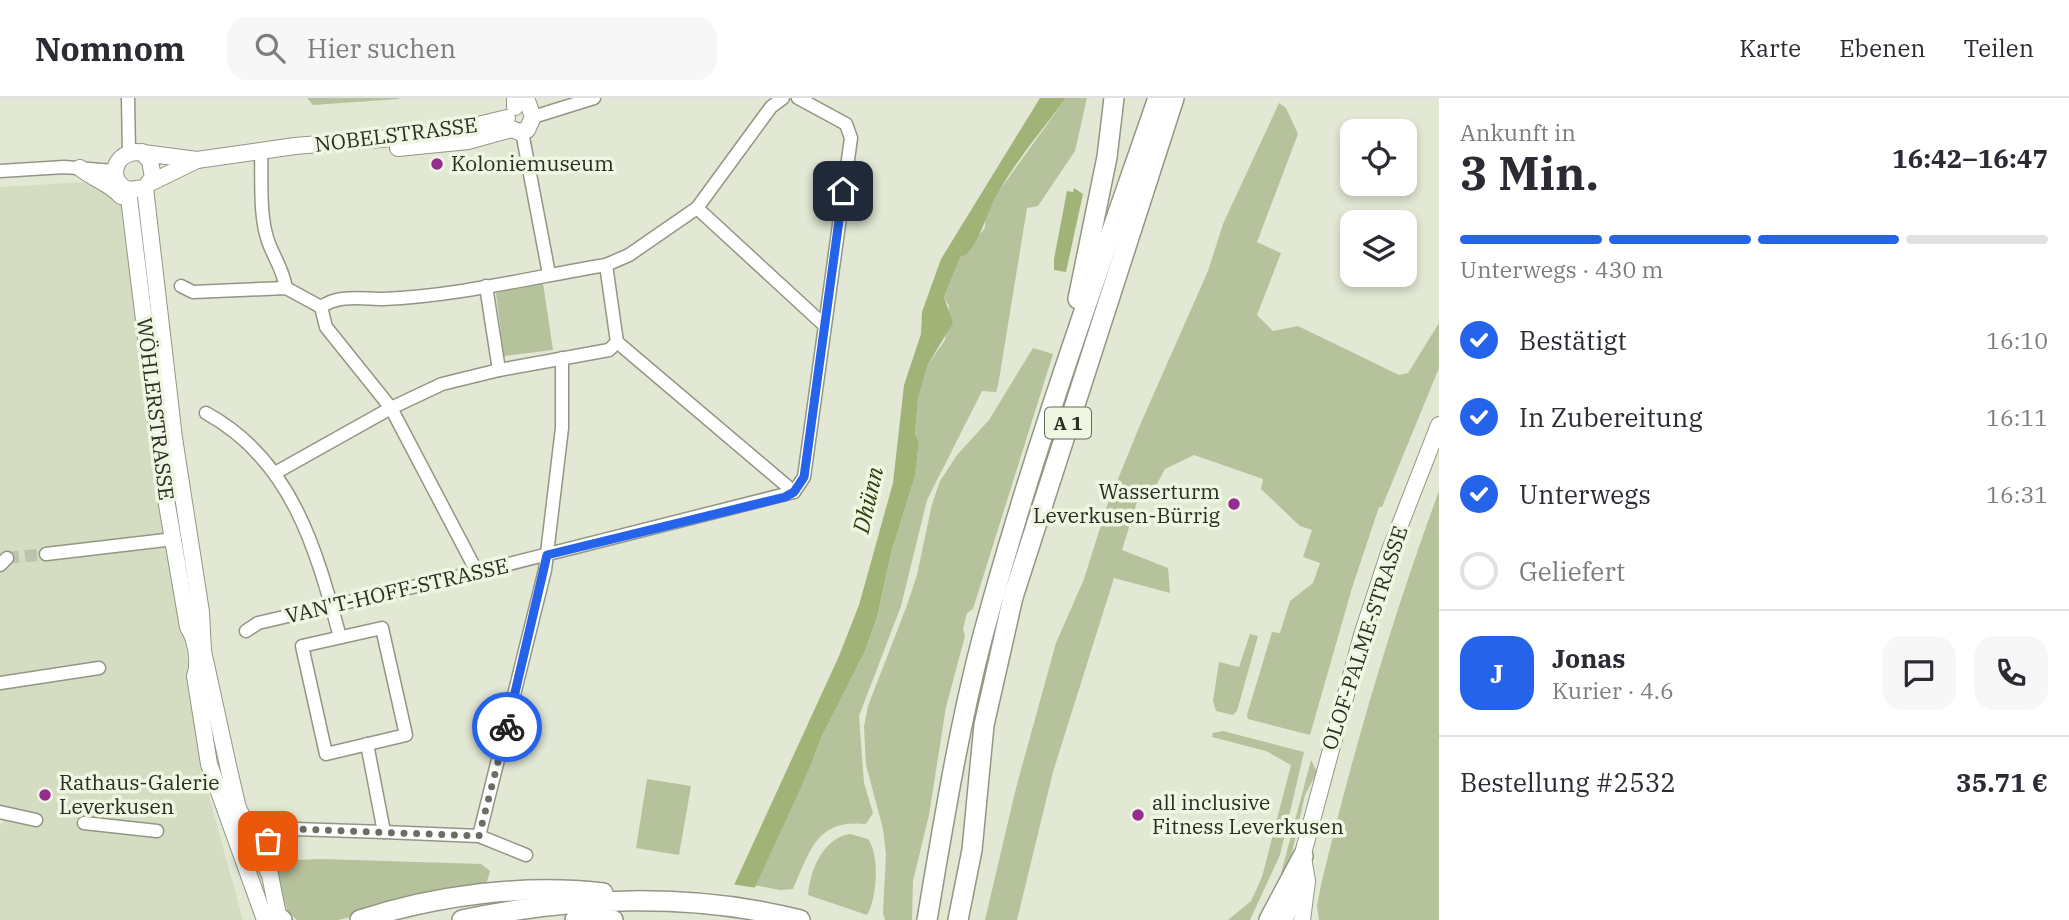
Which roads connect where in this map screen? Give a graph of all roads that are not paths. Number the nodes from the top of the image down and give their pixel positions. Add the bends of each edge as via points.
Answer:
1 (128, 98) edge
2 (594, 98) edge
3 (783, 98) edge
4 (798, 98) edge
5 (1114, 98) edge
6 (1158, 98) edge
7 (1174, 98) edge
8 (520, 113) edge
9 (1158, 121) junction
10 (136, 152) junction
11 (261, 152) junction
12 (197, 160) junction
13 (80, 168) junction
14 (0, 171) edge
15 (114, 171) junction
16 (152, 183) junction
17 (129, 198) junction
18 (697, 208) junction
19 (606, 265) junction
20 (549, 274) junction
21 (181, 286) dead end
22 (486, 286) junction
23 (286, 288) junction
24 (321, 307) junction
25 (823, 324) junction
26 (617, 342) junction
27 (562, 358) junction
28 (499, 370) junction
29 (1055, 399) junction
30 (391, 408) junction
31 (206, 413) dead end
32 (1439, 425) edge
33 (275, 473) junction
34 (794, 492) junction
35 (174, 539) junction
36 (47, 554) tunnel mouth
37 (547, 555) junction
38 (477, 572) junction
39 (332, 608) junction
40 (246, 631) dead end
41 (340, 637) junction
42 (99, 667) dead end
43 (0, 683) edge
44 (367, 744) junction
45 (0, 812) edge
46 (36, 820) dead end
47 (84, 823) dead end
48 (153, 830) dead end
49 (384, 832) junction
50 (479, 836) junction
51 (231, 838) junction
52 (258, 846) junction
53 (526, 855) dead end
54 (1303, 856) junction
55 (674, 901) junction
56 (276, 919) edge
57 (257, 920) edge
58 (360, 920) edge
59 (462, 920) edge
60 (575, 920) edge
61 (613, 920) edge
62 (800, 920) edge
63 (928, 920) edge
64 (958, 920) edge
65 (1269, 920) edge
66 (1285, 920) edge
67 (1302, 920) edge

1 - 10 street
2 - 8 street, NOBELSTRASSE
3 - 18 street via 771,107
4 - 25 street via 846,124 851,138
5 - 29 highway via 1107,157
6 - 9 highway, A 1
7 - 9 highway, A 1
8 - 11 main road, NOBELSTRASSE via 468,141 419,148
8 - 20 street
9 - 29 highway, A 1
9 - 64 highway, A 1 via 1013,597 984,726 972,849
10 - 12 main road, NOBELSTRASSE
10 - 15 main road via 119,159
10 - 16 main road via 153,166
11 - 12 main road, NOBELSTRASSE
11 - 23 street via 268,242 284,273
12 - 16 main road, NOBELSTRASSE
13 - 14 street
13 - 15 street
13 - 17 main road
15 - 17 main road
16 - 17 main road
16 - 52 main road, WÖHLERSTRASSE via 146,212 179,476 201,612 211,640 212,683 239,808
17 - 35 main road, WÖHLERSTRASSE
18 - 19 street via 629,255
18 - 25 street
19 - 20 street
19 - 26 street
20 - 22 street
21 - 23 street via 193,292
22 - 24 street via 407,297 343,298
22 - 28 street
23 - 24 street
24 - 30 street via 326,327
25 - 34 street via 825,341 804,477
26 - 27 street via 609,350
26 - 34 street
27 - 28 street
27 - 37 street via 562,428
28 - 30 street via 442,384
29 - 63 highway, A 1 via 982,640
30 - 33 street
30 - 38 street
31 - 33 street via 250,444
32 - 54 main road, OLOF-PALME-STRASSE via 1362,635
33 - 39 street via 298,510 318,557
34 - 37 street, VAN'T-HOFF-STRASSE
35 - 36 street
35 - 51 main road, WÖHLERSTRASSE via 188,627 184,640 189,667 195,676 209,764
37 - 38 street, VAN'T-HOFF-STRASSE
37 - 50 street
38 - 39 street, VAN'T-HOFF-STRASSE
39 - 40 street, VAN'T-HOFF-STRASSE via 258,623
39 - 41 street
41 - 44 street via 302,646 326,754
41 - 44 street via 382,628 406,736
42 - 43 street
44 - 49 street
45 - 46 street
47 - 48 street
49 - 50 street
49 - 52 street via 295,829
50 - 53 street
51 - 56 main road via 253,856
51 - 57 main road, WÖHLERSTRASSE
52 - 56 main road, WÖHLERSTRASSE via 274,887
54 - 65 highway
54 - 66 main road, OLOF-PALME-STRASSE
54 - 67 main road, OLOF-PALME-STRASSE via 1307,881
55 - 58 highway via 593,892 491,892
55 - 59 highway via 566,905
55 - 62 highway
60 - 61 highway

